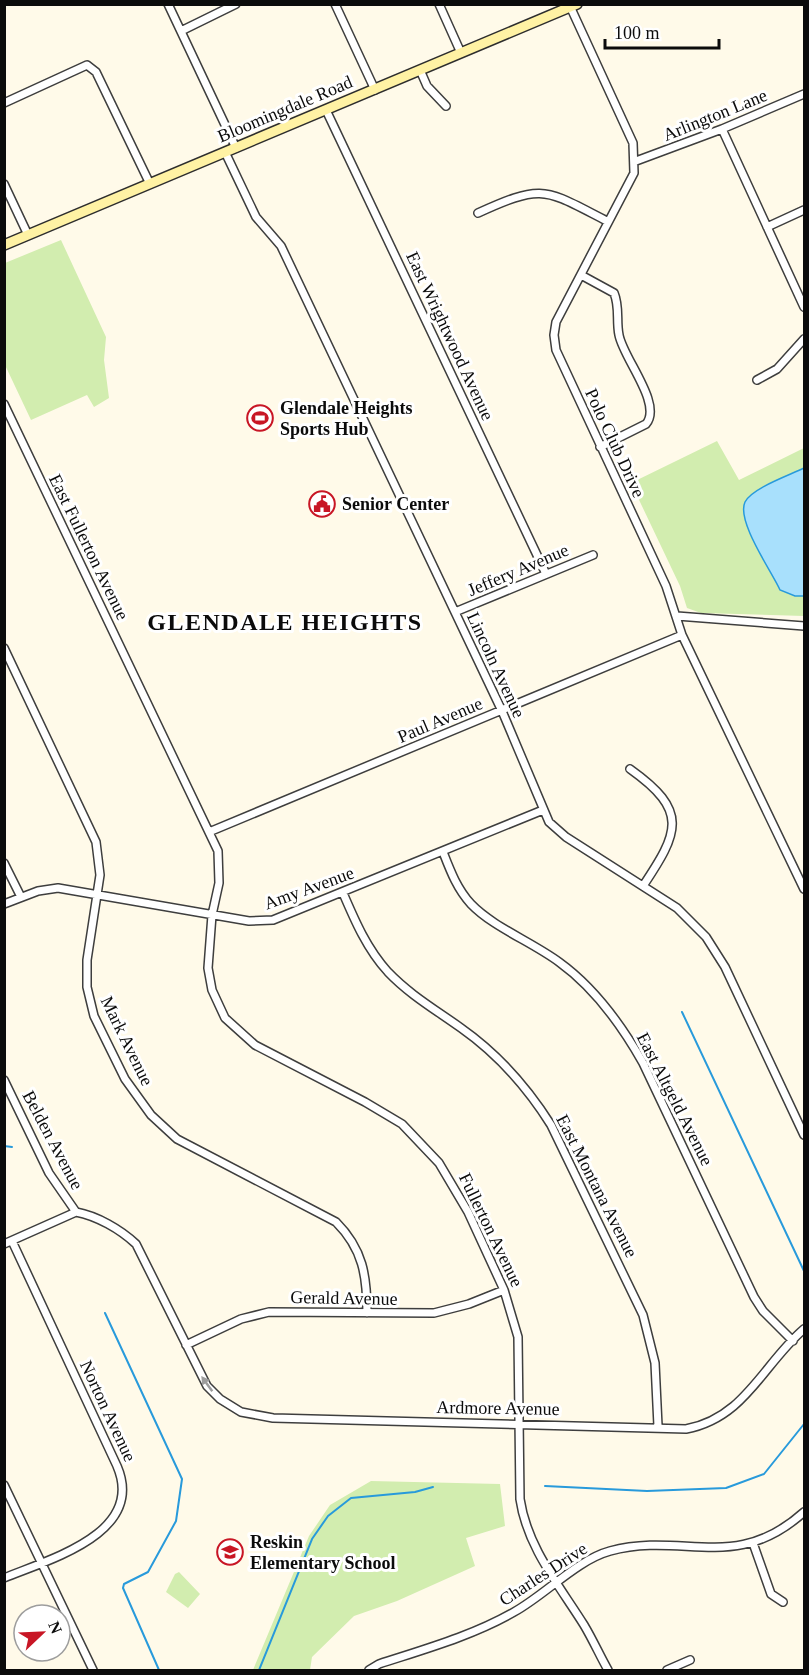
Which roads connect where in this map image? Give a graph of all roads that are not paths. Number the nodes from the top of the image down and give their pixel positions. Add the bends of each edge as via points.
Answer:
1 (168, 4) edge
2 (236, 4) edge
3 (335, 4) edge
4 (439, 4) edge
5 (572, 5) edge
6 (181, 31) junction
7 (461, 53) junction
8 (420, 70) junction
9 (375, 90) junction
10 (804, 94) edge
11 (4, 103) edge
12 (446, 106) dead end
13 (326, 110) junction
14 (722, 129) junction
15 (236, 148) junction
16 (225, 152) junction
17 (636, 161) junction
18 (4, 184) edge
19 (150, 184) junction
20 (804, 210) edge
21 (478, 213) dead end
22 (607, 221) junction
23 (767, 227) junction
24 (28, 235) junction
25 (4, 245) edge
26 (581, 274) junction
27 (804, 307) edge
28 (804, 339) edge
29 (757, 380) dead end
30 (4, 404) edge
31 (600, 447) junction
32 (592, 555) dead end
33 (546, 574) junction
34 (455, 612) junction
35 (677, 616) junction
36 (804, 626) edge
37 (682, 635) junction
38 (4, 648) edge
39 (502, 711) junction
40 (630, 769) dead end
41 (543, 810) junction
42 (209, 832) junction
43 (442, 852) junction
44 (4, 863) edge
45 (643, 886) junction
46 (804, 889) edge
47 (343, 893) junction
48 (98, 894) junction
49 (21, 897) junction
50 (4, 904) edge
51 (212, 915) junction
52 (4, 1080) edge
53 (804, 1135) edge
54 (76, 1212) junction
55 (8, 1243) edge
56 (504, 1290) junction
57 (367, 1313) junction
58 (804, 1329) edge
59 (793, 1341) junction
60 (186, 1345) junction
61 (519, 1423) junction
62 (658, 1426) junction
63 (4, 1485) edge
64 (804, 1512) edge
65 (753, 1543) junction
66 (41, 1562) junction
67 (4, 1578) edge
68 (557, 1583) junction
69 (783, 1602) dead end
70 (690, 1660) dead end
71 (93, 1671) edge
72 (369, 1671) edge
73 (608, 1671) edge
74 (668, 1671) edge

1 - 6 street
2 - 6 street
3 - 9 street
4 - 7 street
5 - 7 main road, Bloomingdale Road
5 - 17 street via 633,143
6 - 15 street
7 - 8 main road, Bloomingdale Road
8 - 9 main road, Bloomingdale Road
8 - 12 street via 427,86
9 - 13 main road, Bloomingdale Road
10 - 14 street, Arlington Lane
11 - 19 street via 87,65 96,72
13 - 15 main road, Bloomingdale Road
13 - 33 street, East Wrightwood Avenue
14 - 17 street, Arlington Lane
14 - 23 street
15 - 16 main road, Bloomingdale Road
16 - 19 main road, Bloomingdale Road
16 - 34 street, Lincoln Avenue via 256,218 281,246
17 - 22 street, Polo Club Drive via 634,173
18 - 24 street
19 - 24 main road, Bloomingdale Road
20 - 23 street
21 - 22 street via 518,195 540,192 553,194
22 - 26 street, Polo Club Drive
23 - 27 street
24 - 25 main road, Bloomingdale Road
26 - 31 street, Polo Club Drive via 556,322 554,335 556,350
26 - 31 street via 614,293 619,335 651,405 646,424
28 - 29 street via 777,369
30 - 42 street, East Fullerton Avenue
31 - 35 street, Polo Club Drive
32 - 33 street, Jeffery Avenue
33 - 34 street, Jeffery Avenue
34 - 39 street, Lincoln Avenue
35 - 36 street
35 - 37 street, Polo Club Drive
37 - 39 street, Paul Avenue
37 - 46 street, Polo Club Drive
38 - 48 street, Mark Avenue via 96,842 101,867
39 - 41 street, Lincoln Avenue
39 - 42 street, Paul Avenue
40 - 45 street via 659,792 671,817 671,842
41 - 43 street, Amy Avenue
41 - 45 street, Lincoln Avenue via 553,828
42 - 51 street, Fullerton Avenue via 220,864
43 - 47 street, Amy Avenue
43 - 59 street, East Altgeld Avenue via 473,906 578,978 622,1029 643,1063 754,1297
44 - 49 street
45 - 53 street, Lincoln Avenue via 688,918 713,948
47 - 51 street, Amy Avenue via 273,920
47 - 62 street, East Montana Avenue via 358,929 387,970 502,1062 551,1125 643,1315 655,1363
48 - 49 street, Amy Avenue via 57,888
48 - 51 street, Amy Avenue
48 - 57 street, Mark Avenue via 87,960 87,987 94,1016 125,1079 151,1115 177,1139 336,1222 362,1259
49 - 50 street, Amy Avenue
51 - 56 street, Fullerton Avenue via 209,980 225,1018 255,1045 391,1116 421,1142 456,1187
52 - 54 street, Belden Avenue via 49,1173
54 - 55 street
54 - 60 street, Belden Avenue via 123,1233 136,1244
55 - 66 street, Norton Avenue via 117,1466 123,1486 117,1514 105,1530
56 - 57 street, Gerald Avenue via 459,1308 434,1313
56 - 61 street, Fullerton Avenue via 513,1313 520,1354
57 - 60 street, Gerald Avenue via 269,1312 241,1319
58 - 59 street, Ardmore Avenue
59 - 62 street, Ardmore Avenue via 726,1414 686,1429
61 -> 60 street, Ardmore Avenue via 273,1418 241,1412 213,1393
61 - 62 street, Ardmore Avenue
61 - 68 street, Fullerton Avenue via 522,1513 533,1543
63 - 66 street
64 - 65 street, Charles Drive via 776,1534
65 - 68 street, Charles Drive via 722,1548 620,1549 597,1556
65 - 69 street via 771,1594
66 - 67 street, Norton Avenue
66 - 71 street
68 - 72 street, Charles Drive via 494,1623
68 - 73 street, Fullerton Avenue
70 - 74 street

